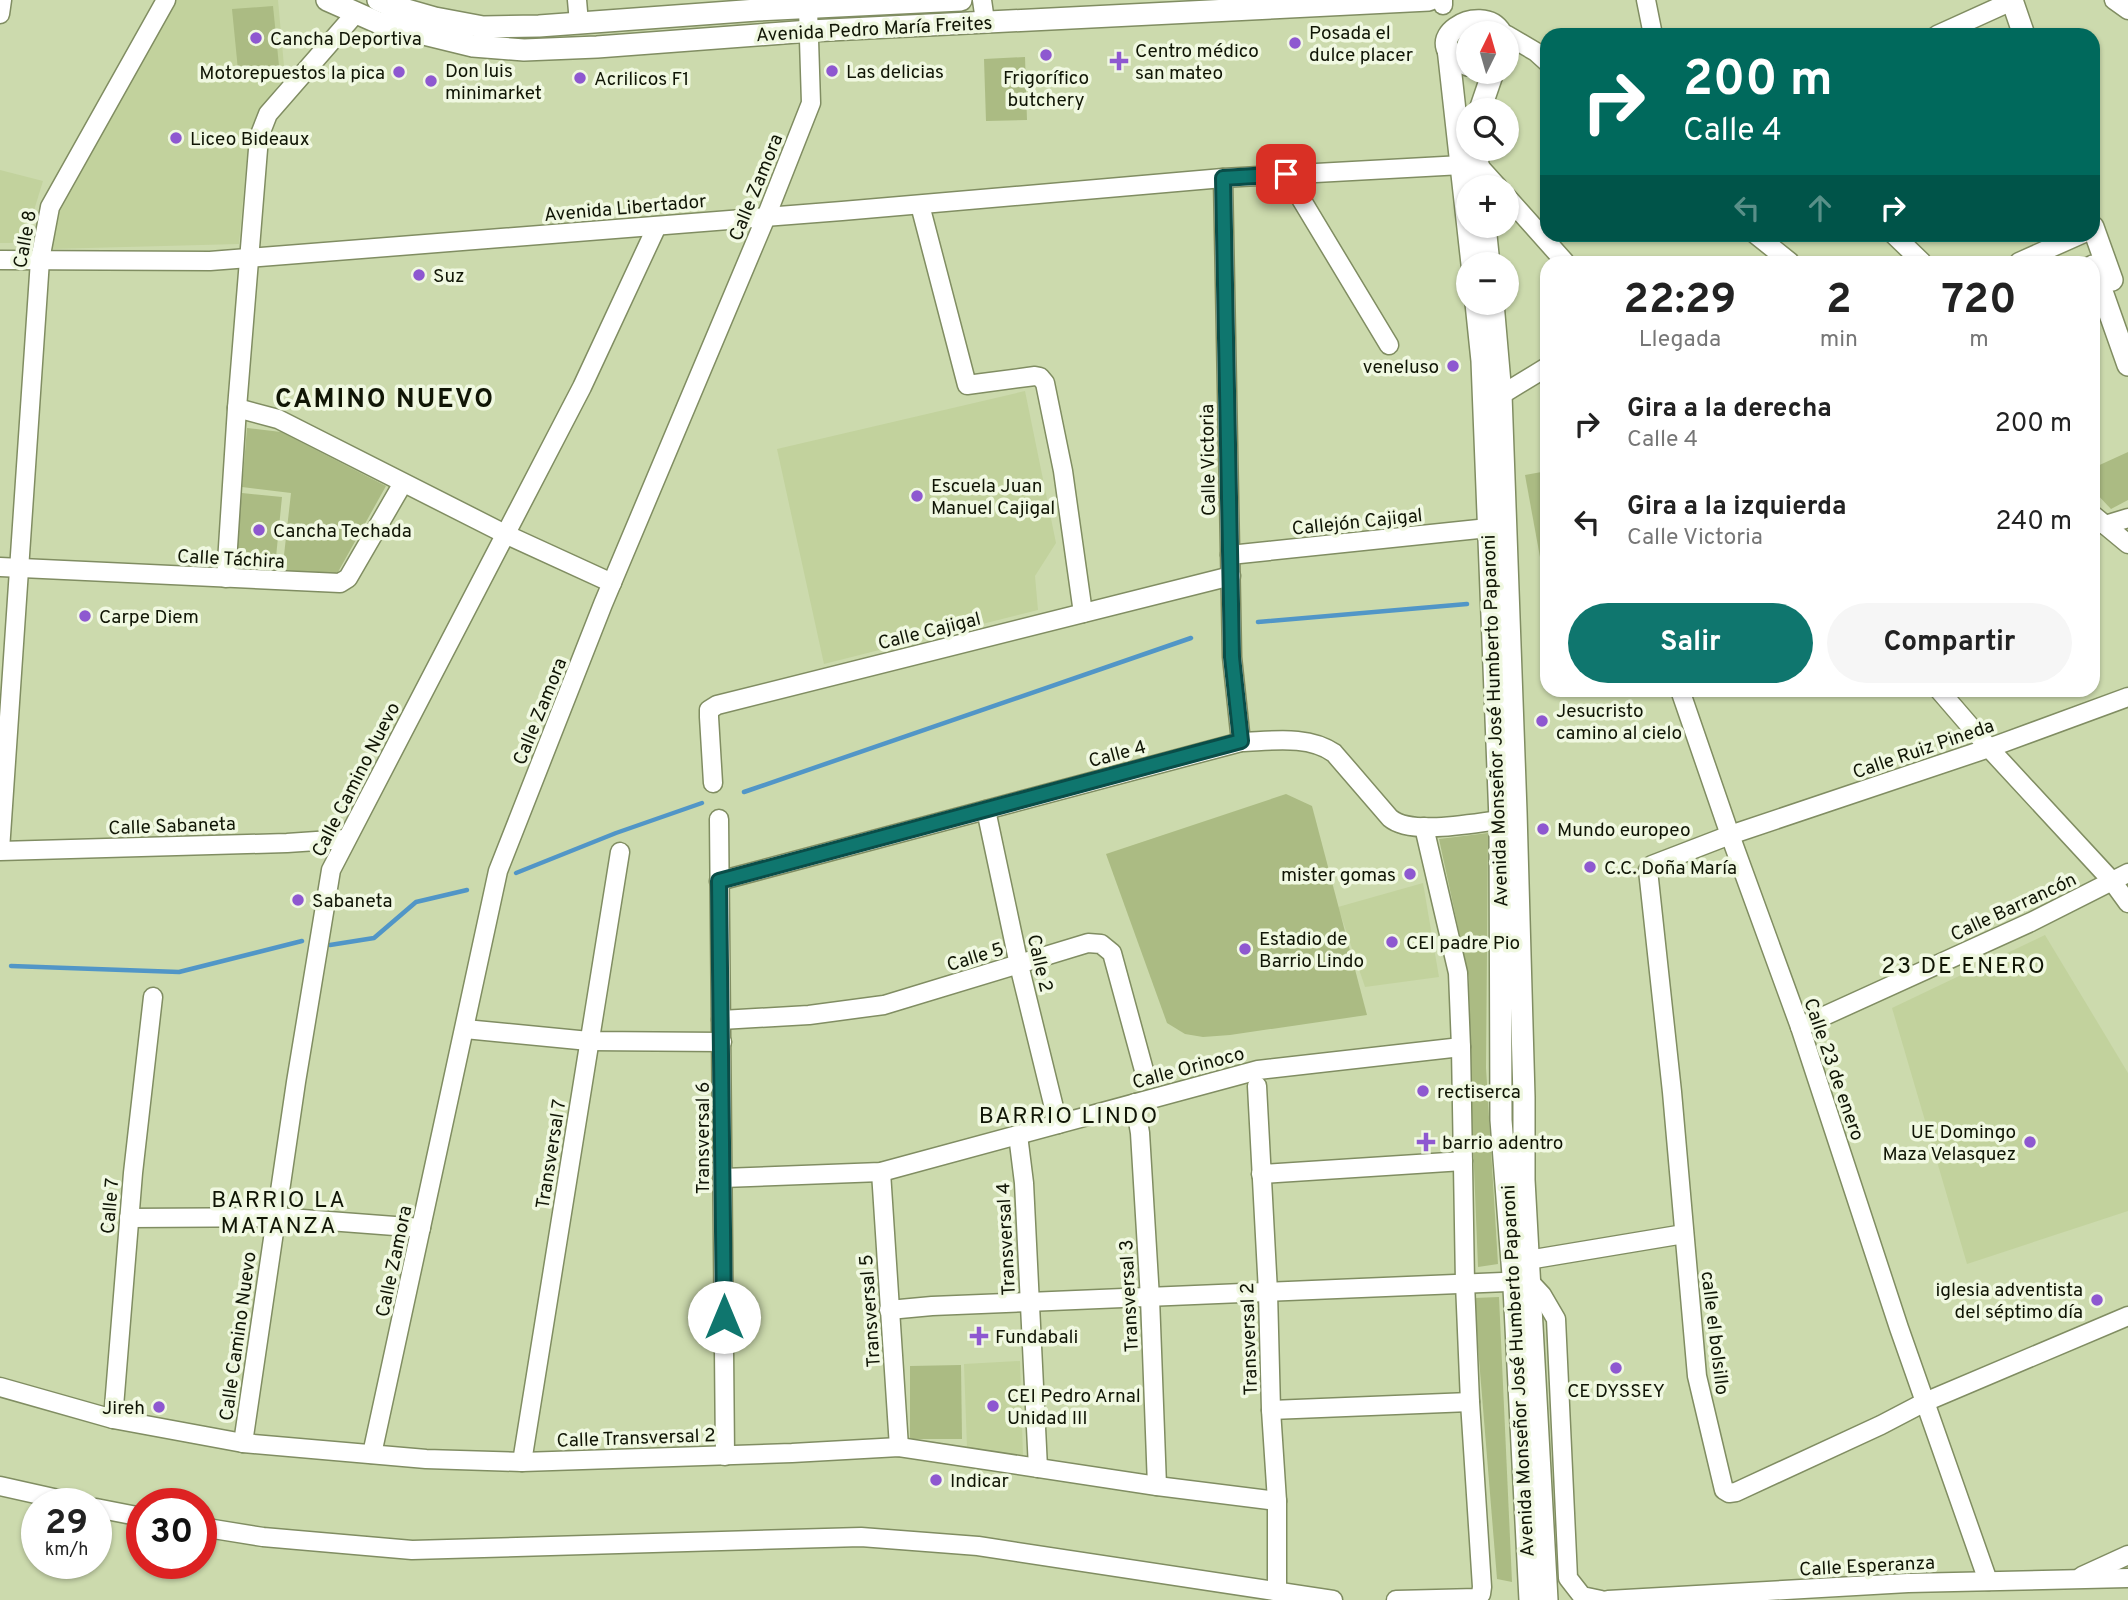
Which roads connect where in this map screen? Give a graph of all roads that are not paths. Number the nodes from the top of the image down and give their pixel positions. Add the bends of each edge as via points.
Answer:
1 (2, 0) edge
2 (166, 0) edge
3 (327, 0) edge
4 (378, 0) edge
5 (577, 0) edge
6 (961, 0) edge
7 (982, 0) edge
8 (1482, 0) edge
9 (1646, 0) edge
10 (2113, 0) edge
11 (1437, 1) edge
12 (2006, 2) edge
13 (1218, 5) edge
14 (808, 8) junction
15 (2128, 10) edge
16 (356, 13) junction
17 (0, 15) edge
18 (1493, 21) edge
19 (1496, 21) edge
20 (985, 22) junction
21 (579, 23) junction
22 (1652, 28) edge
23 (1952, 28) edge
24 (2010, 28) edge
25 (2020, 28) edge
26 (810, 31) junction
27 (1519, 42) edge
28 (1447, 44) junction
29 (1540, 56) edge
30 (1456, 58) edge
31 (1474, 167) edge
32 (1286, 174) junction
33 (1223, 178) junction
34 (920, 205) junction
35 (1519, 210) edge
36 (766, 217) junction
37 (657, 226) junction
38 (1540, 234) edge
39 (1547, 242) edge
40 (1765, 242) edge
41 (1901, 242) edge
42 (2065, 242) edge
43 (1472, 252) edge
44 (1560, 256) edge
45 (1782, 256) edge
46 (1916, 256) edge
47 (2033, 256) edge
48 (250, 258) junction
49 (0, 260) edge
50 (2100, 260) edge
51 (40, 261) junction
52 (2100, 286) edge
53 (1477, 315) edge
54 (1494, 315) edge
55 (2128, 324) edge
56 (1389, 345) dead end
57 (2128, 365) edge
58 (1540, 371) edge
59 (1501, 395) junction
60 (237, 408) junction
61 (403, 483) junction
62 (2128, 518) edge
63 (2100, 520) edge
64 (2100, 521) edge
65 (1488, 528) junction
66 (505, 534) junction
67 (2128, 544) edge
68 (1230, 555) junction
69 (0, 567) edge
70 (19, 568) junction
71 (1231, 576) junction
72 (226, 578) junction
73 (612, 583) junction
74 (1083, 613) junction
75 (1682, 697) edge
76 (1945, 697) edge
77 (2128, 698) edge
78 (1241, 741) junction
79 (1989, 748) junction
80 (713, 783) dead end
81 (986, 810) junction
82 (719, 819) dead end
83 (1500, 820) junction
84 (1424, 827) junction
85 (1730, 835) junction
86 (346, 839) junction
87 (0, 850) edge
88 (620, 852) dead end
89 (2120, 877) edge
90 (719, 881) junction
91 (2128, 903) edge
92 (1019, 965) junction
93 (153, 997) dead end
94 (721, 1020) junction
95 (1800, 1027) junction
96 (465, 1029) junction
97 (589, 1041) junction
98 (722, 1042) junction
99 (1461, 1047) junction
100 (1145, 1074) dead end
101 (1257, 1086) dead end
102 (1135, 1104) junction
103 (1058, 1124) junction
104 (1018, 1135) junction
105 (1463, 1161) junction
106 (881, 1172) junction
107 (1261, 1174) junction
108 (723, 1178) junction
109 (276, 1217) junction
110 (130, 1218) junction
111 (421, 1228) junction
112 (1684, 1234) junction
113 (1523, 1274) junction
114 (1465, 1283) junction
115 (1268, 1292) junction
116 (1150, 1297) junction
117 (1030, 1303) junction
118 (889, 1310) junction
119 (2128, 1316) edge
120 (0, 1387) edge
121 (1470, 1402) junction
122 (1925, 1402) junction
123 (1271, 1409) junction
124 (113, 1419) junction
125 (243, 1443) junction
126 (899, 1447) junction
127 (372, 1454) junction
128 (725, 1456) junction
129 (522, 1462) junction
130 (1038, 1468) junction
131 (0, 1486) edge
132 (1157, 1486) junction
133 (21, 1491) edge
134 (1277, 1501) junction
135 (217, 1530) edge
136 (2128, 1555) edge
137 (2128, 1578) edge
138 (2076, 1579) junction
139 (1988, 1581) junction
140 (1277, 1591) junction
141 (1334, 1600) edge
142 (1396, 1600) edge
143 (1530, 1600) edge
144 (1547, 1600) edge
145 (1601, 1600) edge
146 (1608, 1600) edge

1 - 17 street
2 - 51 street, Calle 8 via 50,207
3 - 16 street, Avenida Pedro María Freites
4 - 21 street, Avenida Pedro María Freites via 483,27
5 - 21 street
6 - 14 street, Avenida Pedro María Freites
7 - 20 street
8 - 19 street
9 - 22 street
10 - 15 street
11 - 13 street, Avenida Pedro María Freites
11 - 28 street via 1447,12
12 - 23 street
12 - 24 street
12 - 25 street
13 - 20 street, Avenida Pedro María Freites
14 - 21 street, Avenida Pedro María Freites
14 - 26 street, Calle Zamora
16 - 26 street, Avenida Pedro María Freites via 473,46 524,50
16 - 48 street via 268,114 259,137
18 - 28 street via 1484,12 1458,15 1451,22
20 - 26 street, Avenida Pedro María Freites
26 - 36 street, Calle Zamora via 811,103
27 - 29 street
28 - 30 street
28 - 31 street
31 - 32 street, Avenida Libertador
31 - 43 street
32 - 33 street, Avenida Libertador
32 - 56 street
33 - 34 street, Avenida Libertador
33 - 68 street, Calle Victoria
34 - 36 street, Avenida Libertador
34 - 74 street via 967,385 1035,376 1045,383
35 - 38 street
36 - 37 street, Avenida Libertador
36 - 73 street, Calle Zamora
37 - 48 street, Avenida Libertador
37 - 66 street, Calle Camino Nuevo via 582,387
39 - 44 street
40 - 45 street
41 - 46 street
42 - 47 street
48 - 51 street, Avenida Libertador
48 - 60 street
49 - 51 street, Avenida Libertador
50 - 55 street
51 - 70 street, Calle 8
52 - 57 street
53 - 65 street, Avenida Monseñor José Humberto Paparoni
54 - 59 street, Avenida Monseñor José Humberto Paparoni
58 - 59 street
59 - 113 street, Avenida Monseñor José Humberto Paparoni via 1524,1097
60 - 61 street via 278,419
60 - 72 street
61 - 66 street
61 - 72 street, Calle Táchira via 348,578 340,583
62 - 63 street
64 - 67 street
65 - 68 street, Callejón Cajigal
65 - 83 street, Avenida Monseñor José Humberto Paparoni
66 - 73 street
66 - 86 street, Calle Camino Nuevo
68 - 71 street, Calle Victoria
69 - 70 street, Calle Táchira
70 - 72 street, Calle Táchira
70 - 87 street, Calle 8
71 - 74 street, Calle Cajigal
71 - 78 street, Calle Victoria via 1232,657
73 - 96 street, Calle Zamora via 498,872
74 - 80 street, Calle Cajigal via 717,705 709,710
75 - 85 street, Calle 23 de enero
76 - 79 street
77 - 79 street, Calle Ruiz Pineda
78 - 81 street, Calle 4
78 - 84 street, Calle 4 via 1323,745 1397,824
79 - 85 street, Calle Ruiz Pineda
79 - 89 street
81 - 90 street, Calle 4
81 - 92 street, Calle 2
82 - 90 street, Transversal 6
83 - 84 street, Calle 4
83 - 113 street, Avenida Monseñor José Humberto Paparoni via 1500,1088
84 - 99 street via 1458,973
85 - 95 street, Calle 23 de enero
85 - 112 street, calle el bolsillo via 1648,870
86 - 87 street, Calle Sabaneta
86 - 109 street, Calle Camino Nuevo via 331,870
88 - 97 street, Transversal 7
89 - 91 street
89 - 95 street, Calle Barrancón
90 - 94 street, Transversal 6
92 - 94 street, Calle 5 via 884,1005
92 - 100 street, Calle 5 via 1088,943 1101,944 1112,953
92 - 103 street, Calle 2
93 - 110 street, Calle 7
94 - 98 street, Transversal 6
95 - 122 street, Calle 23 de enero
96 - 97 street
96 - 111 street, Calle Zamora
97 - 98 street
97 - 129 street, Transversal 7
98 - 108 street, Transversal 6
99 - 102 street, Calle Orinoco via 1258,1070
99 - 105 street
101 - 107 street, Transversal 2
102 - 103 street, Calle Orinoco
102 - 116 street, Transversal 3
103 - 104 street, Calle Orinoco
104 - 106 street, Calle Orinoco
104 - 117 street, Transversal 4
105 - 107 street
105 - 114 street
106 - 108 street, Calle Orinoco
106 - 118 street, Transversal 5
107 - 115 street, Transversal 2
108 - 128 street, Transversal 6
109 - 110 street
109 - 111 street
109 - 125 street, Calle Camino Nuevo
110 - 124 street, Calle 7
111 - 127 street, Calle Zamora
112 - 113 street
112 - 122 street, calle el bolsillo via 1697,1376 1724,1490 1735,1492
113 - 114 street
113 - 143 street, Avenida Monseñor José Humberto Paparoni
113 - 144 street, Avenida Monseñor José Humberto Paparoni
113 - 145 street via 1556,1319 1568,1578 1582,1596
114 - 115 street
114 - 121 street
115 - 116 street
115 - 123 street, Transversal 2
116 - 117 street
116 - 132 street, Transversal 3
117 - 118 street
117 - 130 street, Transversal 4
118 - 126 street, Transversal 5
119 - 122 street, calle el bolsillo
120 - 124 street, Calle Transversal 2
121 - 123 street
121 - 142 street via 1481,1594 1477,1598
122 - 139 street, Calle 23 de enero
123 - 134 street, Transversal 2
124 - 125 street, Calle Transversal 2
125 - 127 street, Calle Transversal 2
126 - 128 street, Calle Transversal 2
126 - 130 street, Calle Transversal 2
127 - 129 street, Calle Transversal 2
128 - 129 street, Calle Transversal 2
130 - 132 street, Calle Transversal 2
131 - 133 street
132 - 134 street, Calle Transversal 2
134 - 140 street, Transversal 2
135 - 140 street via 412,1549 861,1538 978,1546
136 - 138 street
137 - 138 street, Calle Esperanza
138 - 139 street, Calle Esperanza
139 - 146 street, Calle Esperanza
140 - 141 street

